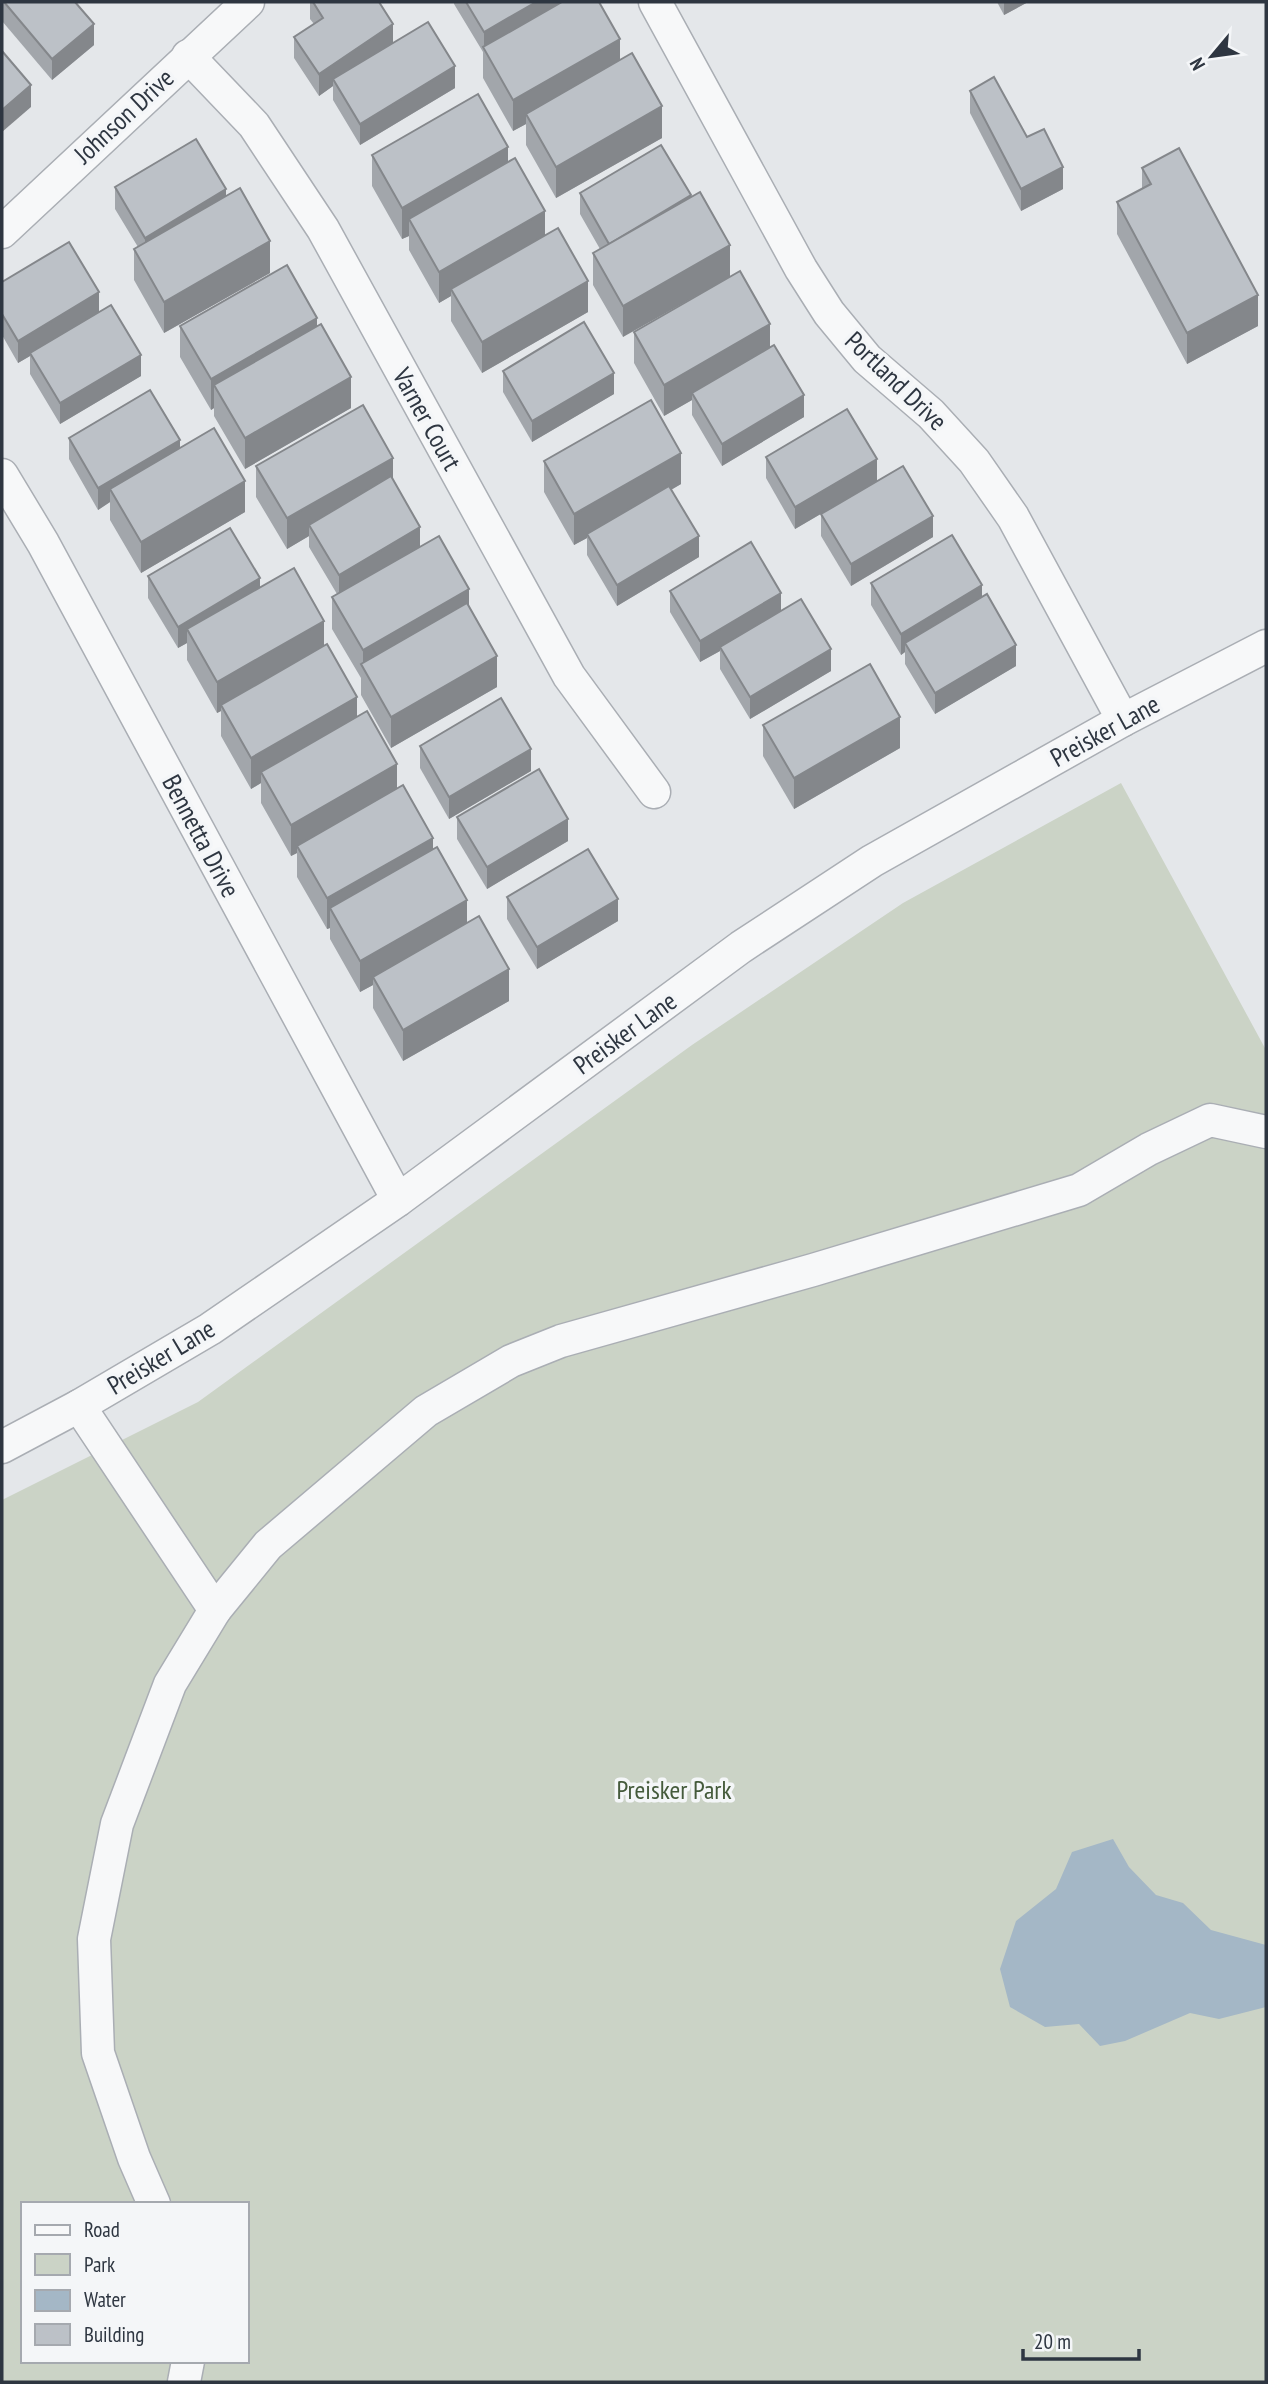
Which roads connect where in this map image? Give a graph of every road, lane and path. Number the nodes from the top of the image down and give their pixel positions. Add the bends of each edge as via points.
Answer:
1 (248, 2) edge
2 (655, 2) edge
3 (188, 56) junction
4 (2, 232) edge
5 (2, 475) edge
6 (1266, 646) edge
7 (1123, 720) junction
8 (654, 792) dead end
9 (1266, 1132) edge
10 (398, 1200) junction
11 (79, 1406) junction
12 (2, 1447) edge
13 (215, 1610) junction
14 (153, 2202) edge
15 (188, 2363) edge
16 (184, 2382) edge

1 - 3 street, Johnson Drive
2 - 7 street, Portland Drive via 800,269 867,359 931,414 974,461 1013,517
3 - 4 street, Johnson Drive
3 - 8 street, Varner Court via 254,125 323,229 569,676
5 - 10 street, Bennetta Drive via 50,555
6 - 7 street, Preisker Lane
7 - 10 street, Preisker Lane via 872,861 741,947
9 - 13 street via 1210,1120 1079,1190 561,1341 511,1361 426,1411 376,1452 268,1545
10 - 11 street, Preisker Lane via 210,1329
11 - 12 street, Preisker Lane
11 - 13 street
13 - 14 street via 170,1684 117,1824 94,1939 98,2053
15 - 16 street

